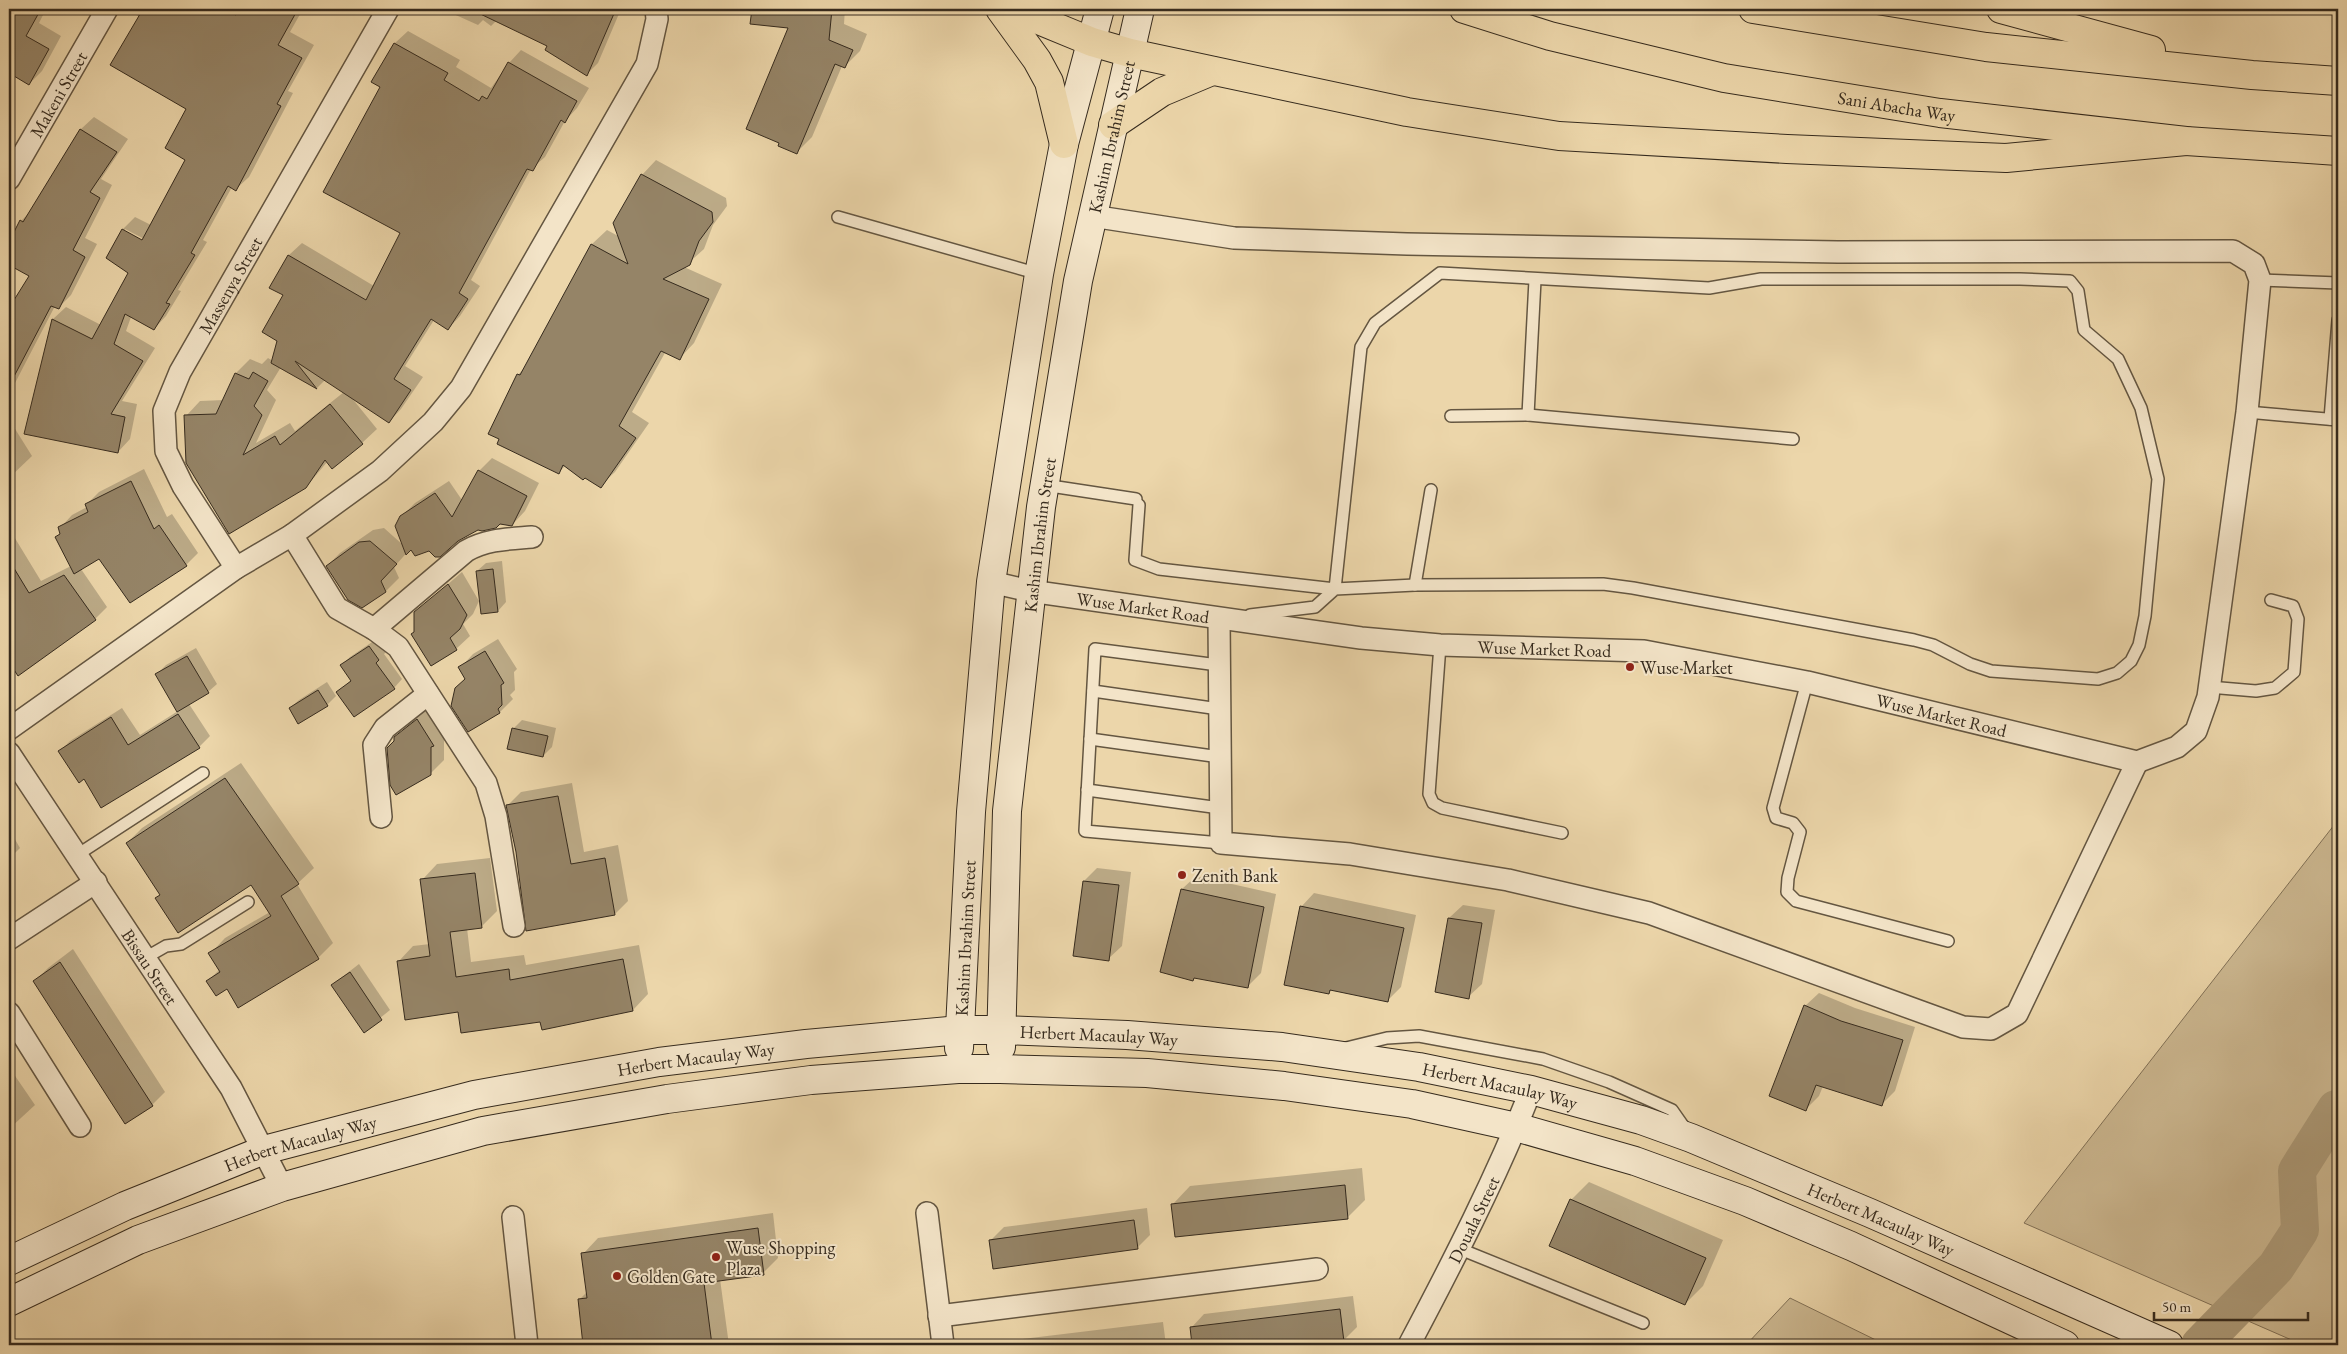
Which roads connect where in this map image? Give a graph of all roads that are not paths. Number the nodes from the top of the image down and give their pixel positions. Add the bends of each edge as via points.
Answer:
1 (107, 9) edge
2 (388, 9) edge
3 (656, 9) edge
4 (1000, 9) edge
5 (1012, 9) edge
6 (1100, 9) edge
7 (1140, 9) edge
8 (1464, 9) edge
9 (1753, 9) edge
10 (2001, 9) edge
11 (1092, 42) junction
12 (1130, 53) junction
13 (1212, 70) junction
14 (2252, 75) junction
15 (2338, 81) edge
16 (1113, 125) junction
17 (2186, 141) junction
18 (1064, 144) junction
19 (2338, 151) edge
20 (9, 179) edge
21 (1092, 216) junction
22 (838, 217) dead end
23 (1039, 274) junction
24 (1535, 280) junction
25 (2260, 280) junction
26 (2338, 283) edge
27 (2338, 320) edge
28 (2247, 412) junction
29 (1528, 414) junction
30 (1451, 416) dead end
31 (2334, 419) edge
32 (1793, 438) dead end
33 (1044, 485) junction
34 (1431, 490) dead end
35 (292, 535) junction
36 (532, 537) dead end
37 (236, 568) junction
38 (991, 582) junction
39 (1415, 585) junction
40 (1335, 589) junction
41 (1030, 591) junction
42 (2271, 600) dead end
43 (1219, 619) junction
44 (374, 628) junction
45 (1440, 645) junction
46 (1218, 665) junction
47 (1807, 682) junction
48 (2209, 688) junction
49 (1093, 691) junction
50 (428, 694) junction
51 (1219, 709) junction
52 (9, 729) edge
53 (1090, 739) junction
54 (9, 753) edge
55 (1220, 757) junction
56 (2137, 762) junction
57 (203, 773) dead end
58 (1087, 790) junction
59 (1220, 808) junction
60 (381, 817) dead end
61 (1562, 833) dead end
62 (1221, 843) junction
63 (77, 855) junction
64 (96, 882) junction
65 (248, 902) dead end
66 (514, 926) dead end
67 (9, 939) edge
68 (1948, 941) dead end
69 (145, 958) junction
70 (9, 1013) edge
71 (960, 1030) junction
72 (1001, 1030) junction
73 (1322, 1053) junction
74 (958, 1068) junction
75 (1000, 1069) junction
76 (1531, 1090) junction
77 (80, 1126) dead end
78 (1516, 1127) junction
79 (1691, 1138) junction
80 (264, 1150) junction
81 (282, 1187) junction
82 (927, 1213) dead end
83 (513, 1217) dead end
84 (1460, 1249) junction
85 (9, 1261) edge
86 (1317, 1269) dead end
87 (9, 1302) edge
88 (939, 1316) junction
89 (1643, 1323) dead end
90 (527, 1345) edge
91 (943, 1345) edge
92 (1409, 1345) edge
93 (2065, 1345) edge
94 (2169, 1345) edge

1 - 20 street, Makeni Street
2 - 37 street, Massenya Street via 180,372 164,412 166,451 183,486
3 - 35 street via 657,19 647,64 461,388 433,422 380,471
4 - 18 highway via 1049,82
5 - 11 highway
6 - 11 main road, Kashim Ibrahim Street
7 - 12 main road, Kashim Ibrahim Street
8 - 17 highway, Sani Abacha Way via 1550,36 1724,78 1940,113
9 - 14 highway via 1986,47
10 - 14 highway via 2086,34
11 - 12 highway
11 - 18 main road, Kashim Ibrahim Street
12 - 13 highway
12 - 16 main road, Kashim Ibrahim Street
13 - 16 highway via 1162,92
13 - 17 highway via 1407,112 1559,136 2006,158
14 - 15 highway
16 - 21 main road, Kashim Ibrahim Street
17 - 19 highway, Sani Abacha Way
18 - 23 main road, Kashim Ibrahim Street
21 - 25 street via 1234,238 1407,244 1838,252 2233,251 2254,264
21 - 33 main road, Kashim Ibrahim Street
22 - 23 lane
23 - 38 main road, Kashim Ibrahim Street
24 - 29 lane
24 - 39 lane via 1709,288 1761,279 2020,278 2070,281 2078,291 2084,330 2118,359 2141,408 2158,479 2145,616 2139,645 2131,661 2117,673 2098,678 1991,671 1914,640 1633,588 1575,583
24 - 40 lane via 1440,273 1375,323 1361,347
25 - 26 lane
25 - 28 street
27 - 31 lane
28 - 31 lane
28 - 48 street
29 - 30 lane
29 - 32 lane
33 - 40 lane via 1137,502 1136,560 1159,569
33 - 41 main road, Kashim Ibrahim Street
34 - 39 lane
35 - 37 street
35 - 44 street via 337,608
36 - 44 street via 494,540 466,550
37 - 52 street
38 - 41 street, Wuse Market Road
38 - 71 main road, Kashim Ibrahim Street via 971,812
39 - 40 lane
40 - 43 lane via 1315,607
41 - 43 street, Wuse Market Road
41 - 72 main road, Kashim Ibrahim Street via 1007,811
42 - 48 lane via 2293,606 2298,619 2294,672 2275,688 2256,691
43 - 45 street, Wuse Market Road
43 - 46 street
44 - 50 street via 398,647
45 - 47 street, Wuse Market Road via 1644,651
45 - 61 lane via 1429,794 1434,803 1442,808
46 - 49 lane via 1095,649
46 - 51 street
47 - 56 street, Wuse Market Road
47 - 68 lane via 1774,808 1776,818 1793,824 1800,832 1787,892 1796,901
48 - 56 street via 2196,731 2177,747
49 - 51 lane
49 - 53 lane
50 - 60 street via 385,728 374,745
50 - 66 street via 486,783 496,816
51 - 55 street
53 - 55 lane
53 - 58 lane
54 - 63 street, Bissau Street
55 - 59 street
56 - 62 street via 2017,1014 1991,1029 1963,1027 1649,913 1508,880 1350,854
57 - 63 lane
58 - 59 lane
58 - 62 lane via 1085,831
59 - 62 street
63 - 64 street, Bissau Street
64 - 67 street
64 - 69 street, Bissau Street
65 - 69 lane via 181,944 166,946
69 - 80 street, Bissau Street via 231,1088
70 - 77 street
71 - 72 main road, Herbert Macaulay Way
71 - 74 main road, Kashim Ibrahim Street
71 - 80 main road, Herbert Macaulay Way via 806,1044 659,1062 571,1077 474,1095
72 - 73 main road, Herbert Macaulay Way via 1127,1035
72 - 75 main road, Kashim Ibrahim Street
73 - 76 main road, Herbert Macaulay Way via 1419,1067
73 - 79 lane via 1388,1038 1419,1036 1543,1059 1609,1082 1672,1110
74 - 75 main road, Herbert Macaulay Way
74 - 81 main road, Herbert Macaulay Way via 811,1080 575,1114 483,1131
75 - 78 main road, Herbert Macaulay Way via 1147,1073 1284,1086 1412,1104
76 - 78 street, Douala Street
76 - 79 main road, Herbert Macaulay Way via 1641,1120
78 - 84 street, Douala Street
78 - 93 main road, Herbert Macaulay Way via 1635,1161 1744,1201 1851,1246
79 - 94 main road, Herbert Macaulay Way
80 - 81 street, Bissau Street
80 - 85 main road, Herbert Macaulay Way via 125,1206
81 - 87 main road, Herbert Macaulay Way via 138,1240
82 - 88 street
83 - 90 street
84 - 89 lane
84 - 92 street, Douala Street
86 - 88 street
88 - 91 street

